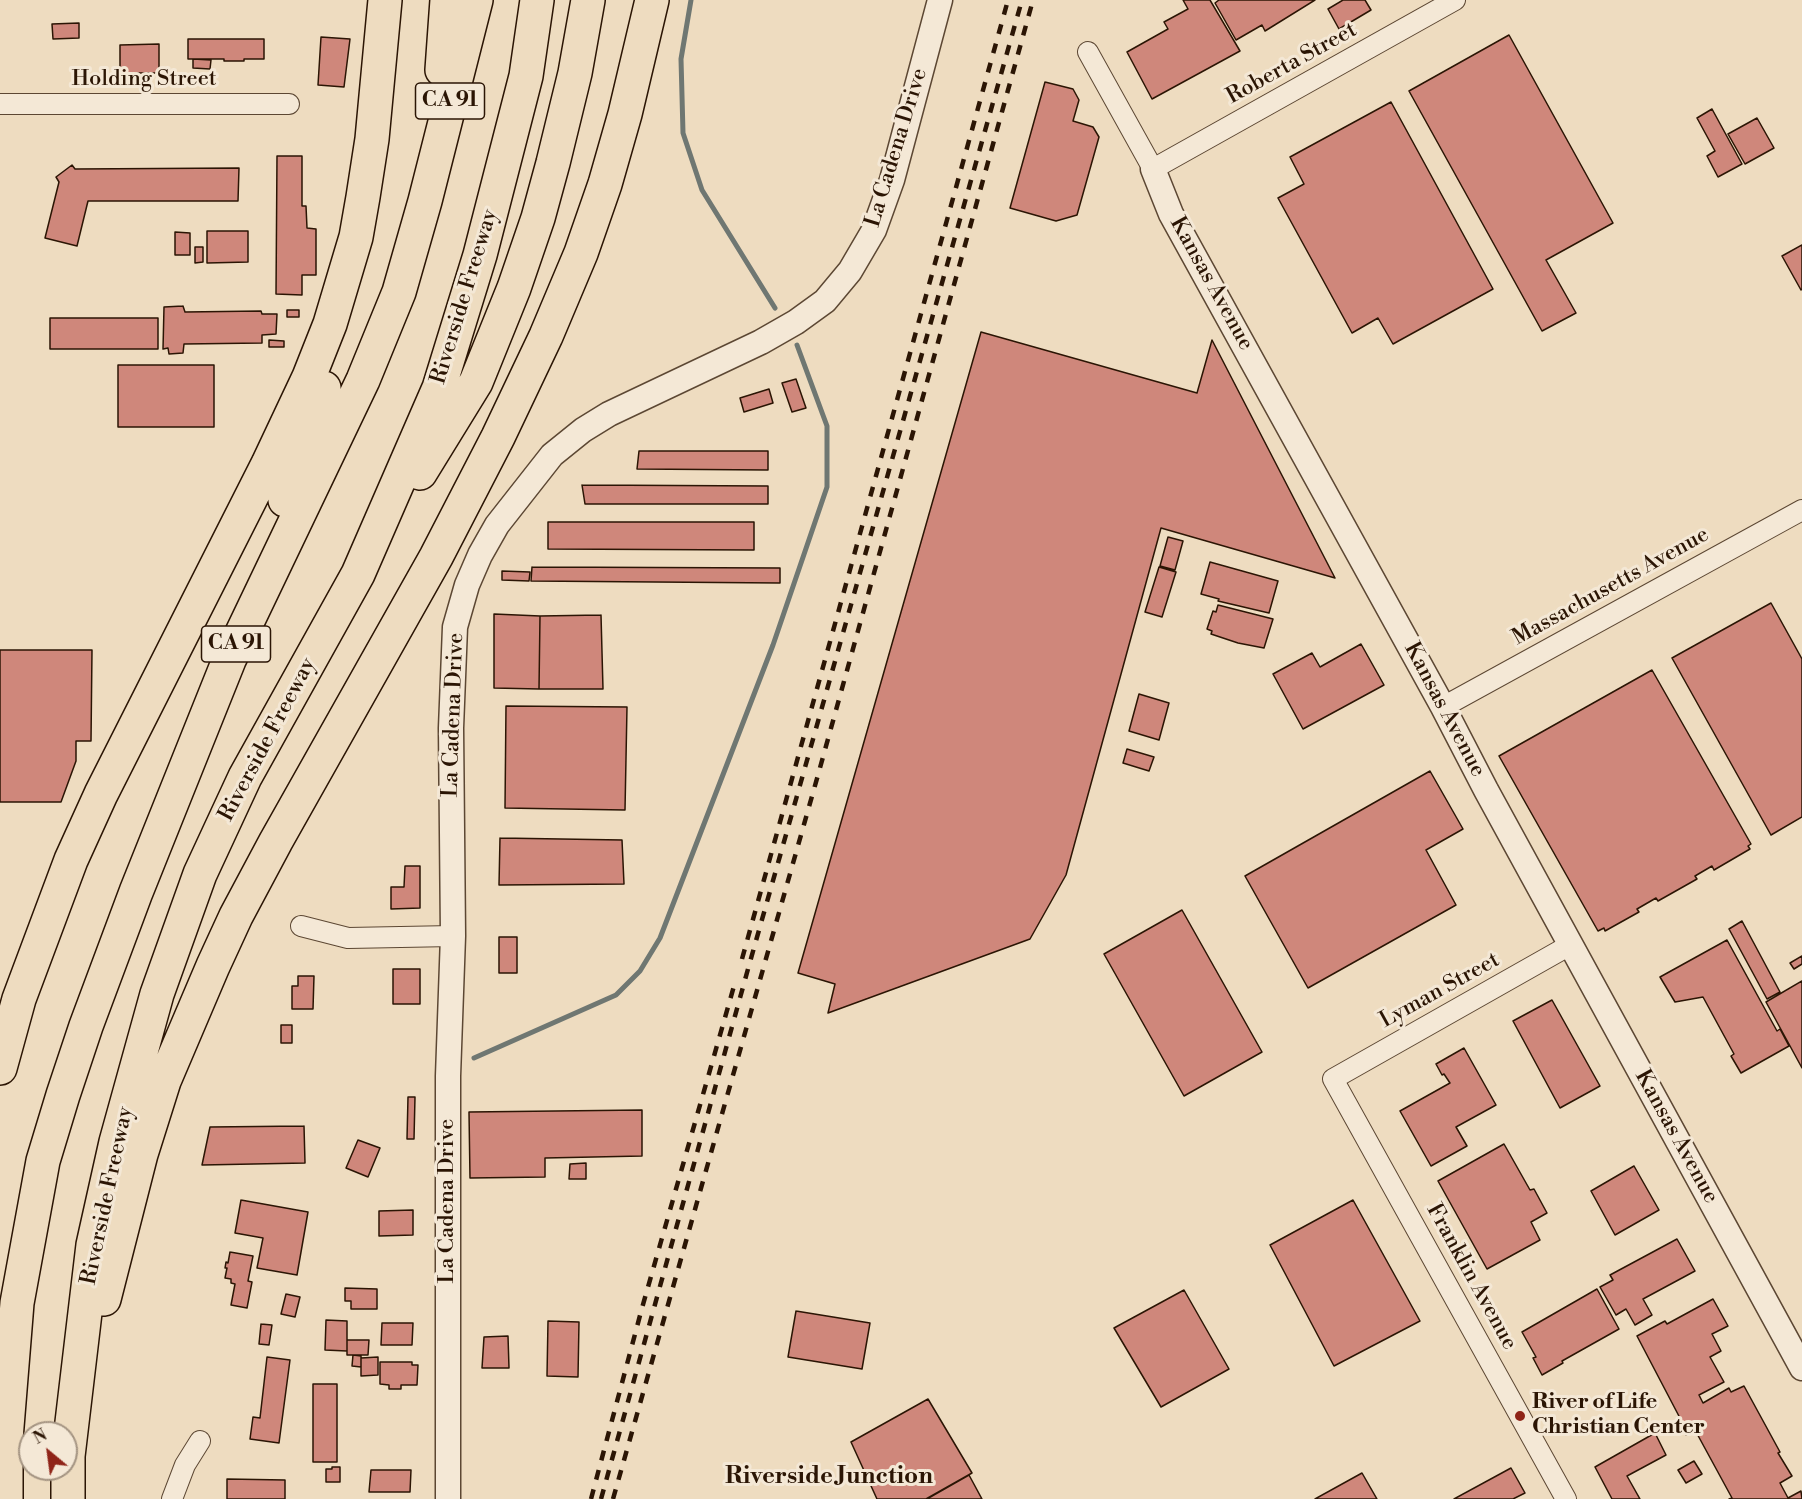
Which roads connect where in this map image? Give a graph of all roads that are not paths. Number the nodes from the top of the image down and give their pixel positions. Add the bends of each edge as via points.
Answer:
1 (385, 0) edge
2 (407, 0) edge
3 (447, 0) edge
4 (476, 0) edge
5 (537, 0) edge
6 (588, 0) edge
7 (652, 0) edge
8 (940, 0) edge
9 (1455, 0) edge
10 (1088, 52) dead end
11 (0, 104) edge
12 (288, 104) dead end
13 (1153, 169) junction
14 (425, 201) junction
15 (1802, 510) edge
16 (358, 574) junction
17 (229, 660) junction
18 (1443, 707) junction
19 (301, 926) dead end
20 (453, 936) junction
21 (1570, 945) junction
22 (0, 1068) edge
23 (1333, 1079) joint
24 (1801, 1362) edge
25 (72, 1421) edge
26 (76, 1421) edge
27 (200, 1441) dead end
28 (68, 1481) edge
29 (6, 1499) edge
30 (68, 1499) edge
31 (172, 1499) edge
32 (448, 1499) edge
33 (1566, 1499) edge

1 - 22 highway via 363,197 330,324 268,464 70,860 19,999
2 - 17 highway via 402,67 385,174 352,305
3 - 14 highway
4 - 14 highway, CA 91
5 - 16 highway, Riverside Freeway / CA 91 via 526,76 480,255 442,377
6 - 16 highway via 546,193 496,335 476,382
7 - 26 highway via 605,184 546,336 436,557 236,916 164,1081 113,1261
8 - 20 street, La Cadena Drive via 892,180 874,230 850,271 825,301 796,322 583,430 552,455 526,486 480,555 455,627 451,728
9 - 13 street, Roberta Street
10 - 13 street, Kansas Avenue
11 - 12 street, Holding Street
13 - 18 street, Kansas Avenue via 1172,214
14 - 17 highway, CA 91 via 399,292 363,380
15 - 18 street, Massachusetts Avenue
16 - 25 highway, Riverside Freeway / CA 91 via 240,788 200,874 157,994 116,1142 93,1245
17 - 29 highway, CA 91 via 86,1026 44,1161 17,1303 6,1439
18 - 21 street, Kansas Avenue
19 - 20 street via 348,938
20 - 32 street, La Cadena Drive via 448,1076
21 - 23 street, Lyman Street
21 - 24 street, Kansas Avenue
23 - 33 street, Franklin Avenue
27 - 31 street via 185,1465
28 - 30 highway, Riverside Freeway / CA 91

